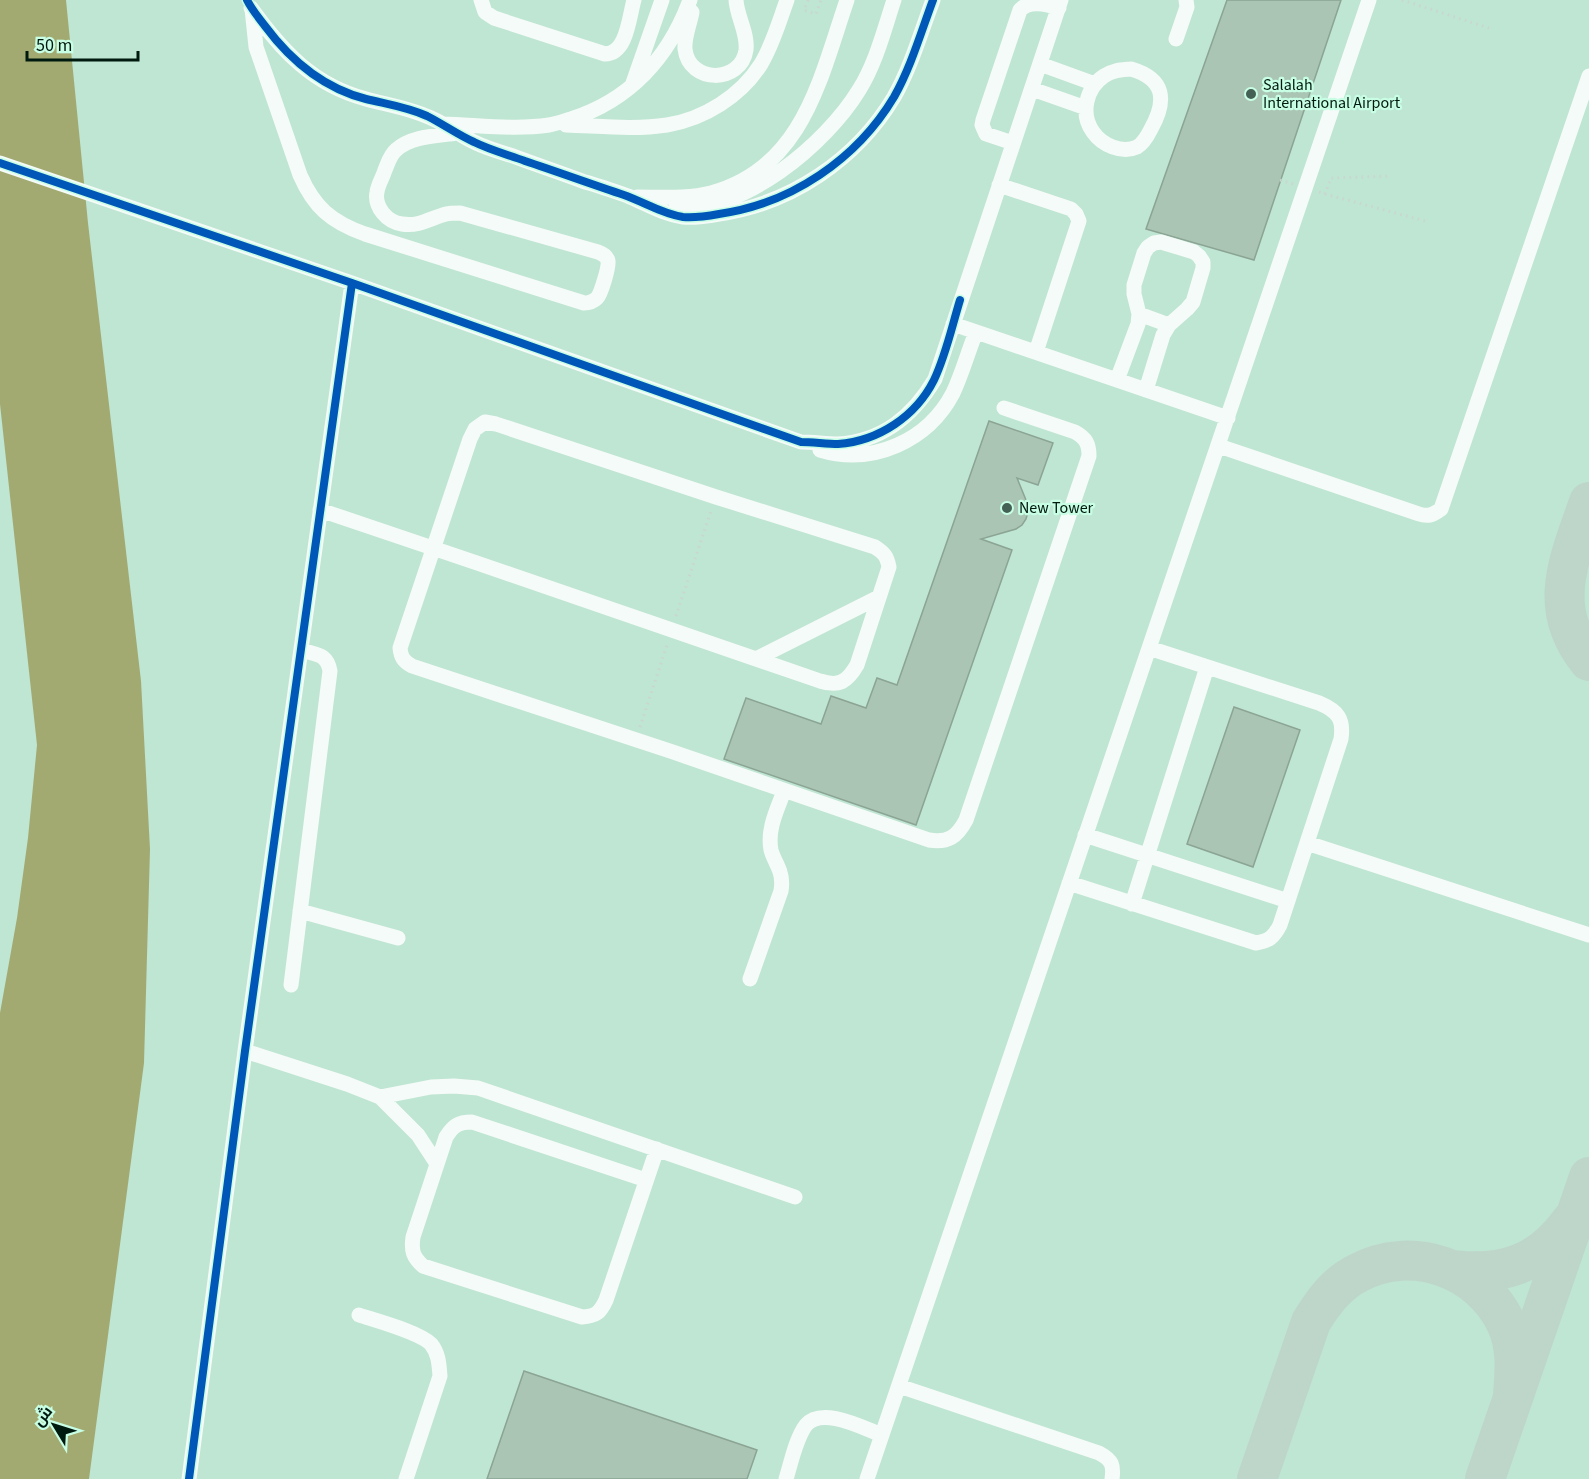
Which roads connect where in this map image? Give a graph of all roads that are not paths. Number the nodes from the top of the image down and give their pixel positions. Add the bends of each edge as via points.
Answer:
1 (481, 0) edge
2 (634, 0) edge
3 (662, 0) edge
4 (690, 0) edge
5 (695, 0) edge
6 (736, 0) edge
7 (787, 0) edge
8 (847, 0) edge
9 (894, 0) edge
10 (933, 0) edge
11 (1186, 0) edge
12 (1370, 0) edge
13 (250, 4) edge
14 (1060, 4) edge
15 (1176, 39) dead end
16 (1040, 64) junction
17 (1589, 76) edge
18 (1095, 84) junction
19 (632, 86) junction
20 (1032, 89) junction
21 (1086, 108) junction
22 (443, 124) junction
23 (551, 125) junction
24 (457, 133) junction
25 (1013, 143) junction
26 (0, 163) edge
27 (999, 185) junction
28 (737, 190) junction
29 (628, 196) junction
30 (643, 203) junction
31 (352, 283) junction
32 (1139, 314) junction
33 (953, 324) junction
34 (1169, 325) junction
35 (976, 332) junction
36 (1036, 352) junction
37 (1117, 380) junction
38 (1146, 390) junction
39 (1004, 408) dead end
40 (1228, 418) junction
41 (801, 442) junction
42 (1219, 446) junction
43 (320, 510) junction
44 (433, 549) junction
45 (879, 597) junction
46 (1149, 648) junction
47 (301, 650) junction
48 (756, 659) junction
49 (1207, 667) junction
50 (784, 791) junction
51 (1085, 835) junction
52 (1307, 843) junction
53 (1147, 855) junction
54 (1069, 883) junction
55 (1288, 901) junction
56 (1132, 904) junction
57 (300, 911) junction
58 (1589, 935) edge
59 (398, 938) dead end
60 (750, 979) dead end
61 (291, 984) dead end
62 (245, 1051) junction
63 (380, 1097) junction
64 (657, 1149) junction
65 (437, 1164) junction
66 (646, 1180) junction
67 (795, 1197) dead end
68 (359, 1315) dead end
69 (899, 1386) junction
70 (882, 1435) junction
71 (189, 1479) edge
72 (406, 1479) edge
73 (786, 1479) edge
74 (867, 1479) edge
75 (1112, 1479) edge

1 - 2 street via 485,12 494,18 605,54 620,47
3 - 19 street
4 - 19 street via 663,53
5 - 6 street via 686,39 689,60 702,73 722,76 739,66 747,47
7 - 23 street via 761,64 733,96 713,109 668,125
8 - 28 street via 816,92 799,126 775,158
9 - 28 street via 872,65 826,134 784,170
10 - 30 street via 894,96 875,124 827,171 798,189 735,212 684,217
11 - 15 street
12 - 40 street
13 - 22 street via 273,37 314,76 338,89 400,106
13 - 24 street via 256,47 300,175 307,191 331,218 347,228 584,303 596,300 608,264 603,254 460,213 410,225 399,224 383,214 377,192 395,150 419,138
14 - 16 street
14 - 25 street via 1032,2 1020,10 982,125 986,134
16 - 18 street
16 - 20 street
17 - 42 street via 1441,509 1426,516
18 - 21 street
18 - 21 street via 1117,70 1144,73 1159,87 1158,112 1147,138 1127,150 1102,142 1093,133
19 - 23 street via 603,106
20 - 21 street
20 - 25 street
22 - 23 street
22 - 24 street
24 - 29 street via 475,143
25 - 27 street
26 - 31 street
27 - 33 street
27 - 36 street via 1071,209 1078,221
28 - 29 street
28 - 30 street via 711,204 687,208
29 - 30 street
31 - 41 street
31 - 43 street
32 - 34 street
32 - 34 street via 1134,285 1148,247 1161,242 1194,252 1203,268 1193,302
32 - 37 street
33 - 35 street
33 - 41 street via 934,379 902,420 888,430 855,442
34 - 38 street
35 - 36 street
35 - 41 street via 953,392 936,417 913,436 873,454 822,450
36 - 37 street
37 - 38 street
38 - 40 street
39 - 50 street via 1084,437 1089,456 960,831 940,842 929,840
40 - 42 street
42 - 46 street
43 - 44 street
43 - 47 street
44 - 45 street via 470,439 485,422 875,547 887,557 889,567
44 - 48 street
44 - 50 street via 400,648 405,662
45 - 48 street
45 - 48 street via 857,665 841,682 830,684
46 - 49 street
46 - 51 street
47 - 57 street via 325,657 330,671
47 - 62 street
49 - 52 street via 1325,705 1339,716 1343,727 1341,739
49 - 53 street
50 - 60 street via 771,824 770,838 780,870 781,891
51 - 53 street
51 - 54 street
52 - 55 street
52 - 58 street
53 - 55 street
53 - 56 street
54 - 56 street
54 - 69 street
55 - 56 street via 1275,935 1256,943
57 - 59 street
57 - 61 street
62 - 63 street
62 - 71 street
63 - 64 street via 430,1087 478,1088
63 - 65 street via 418,1135
64 - 66 street
64 - 67 street
65 - 66 street via 451,1128 471,1122
65 - 66 street via 413,1237 415,1259 423,1266 582,1317 593,1316 606,1300
68 - 72 street via 416,1335 430,1344 439,1359 440,1376
69 - 70 street
69 - 75 street via 1099,1453 1113,1467
70 - 73 street via 831,1417 818,1417 801,1434
70 - 74 street

